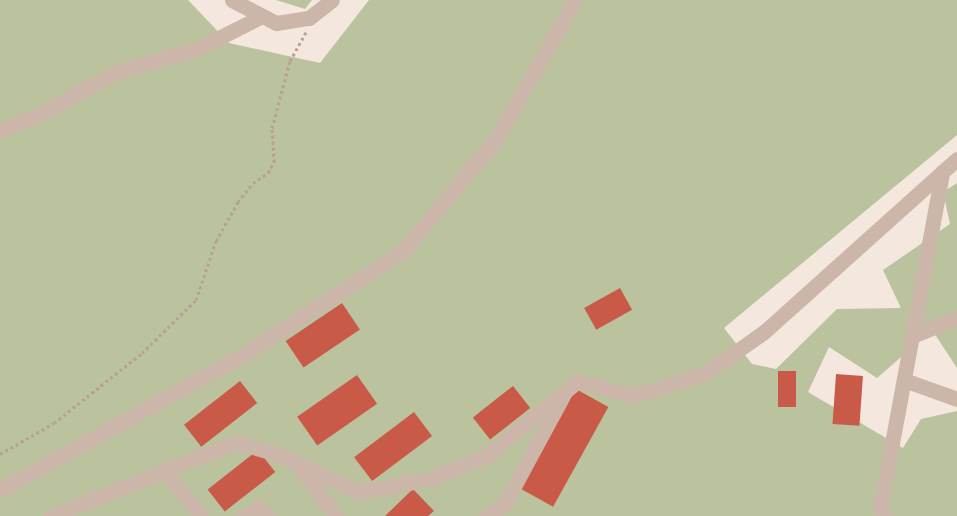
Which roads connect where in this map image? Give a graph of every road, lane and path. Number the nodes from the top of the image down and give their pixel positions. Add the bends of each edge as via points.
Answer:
1 (232, 0) edge
2 (332, 0) edge
3 (575, 0) edge
4 (260, 18) junction
5 (309, 18) junction
6 (0, 130) edge
7 (957, 159) edge
8 (942, 172) junction
9 (957, 318) edge
10 (912, 336) junction
11 (903, 380) junction
12 (564, 392) junction
13 (957, 399) edge
14 (0, 454) edge
15 (295, 462) junction
16 (165, 471) junction
17 (0, 490) edge
18 (51, 516) edge
19 (201, 516) edge
20 (244, 516) edge
21 (267, 516) edge
22 (336, 516) edge
23 (486, 516) edge
24 (885, 516) edge

1 - 4 street
2 - 5 street
3 - 17 street via 495,139 403,251 246,353
4 - 5 street via 276,23
4 - 6 street via 197,49 116,72 46,111
5 - 14 path via 305,37 290,62 272,128 274,162 238,202 216,242 196,300 142,353 72,409
7 - 8 street
8 - 10 street
8 - 12 street via 764,332 706,373 633,396 578,381
9 - 10 street
10 - 11 street
11 - 13 street
11 - 24 street via 880,507
12 - 15 street via 486,456 430,479 358,492
12 - 23 street via 504,505
15 - 16 street via 236,442
15 - 22 street
16 - 18 street
16 - 19 street
20 - 21 street via 259,507

